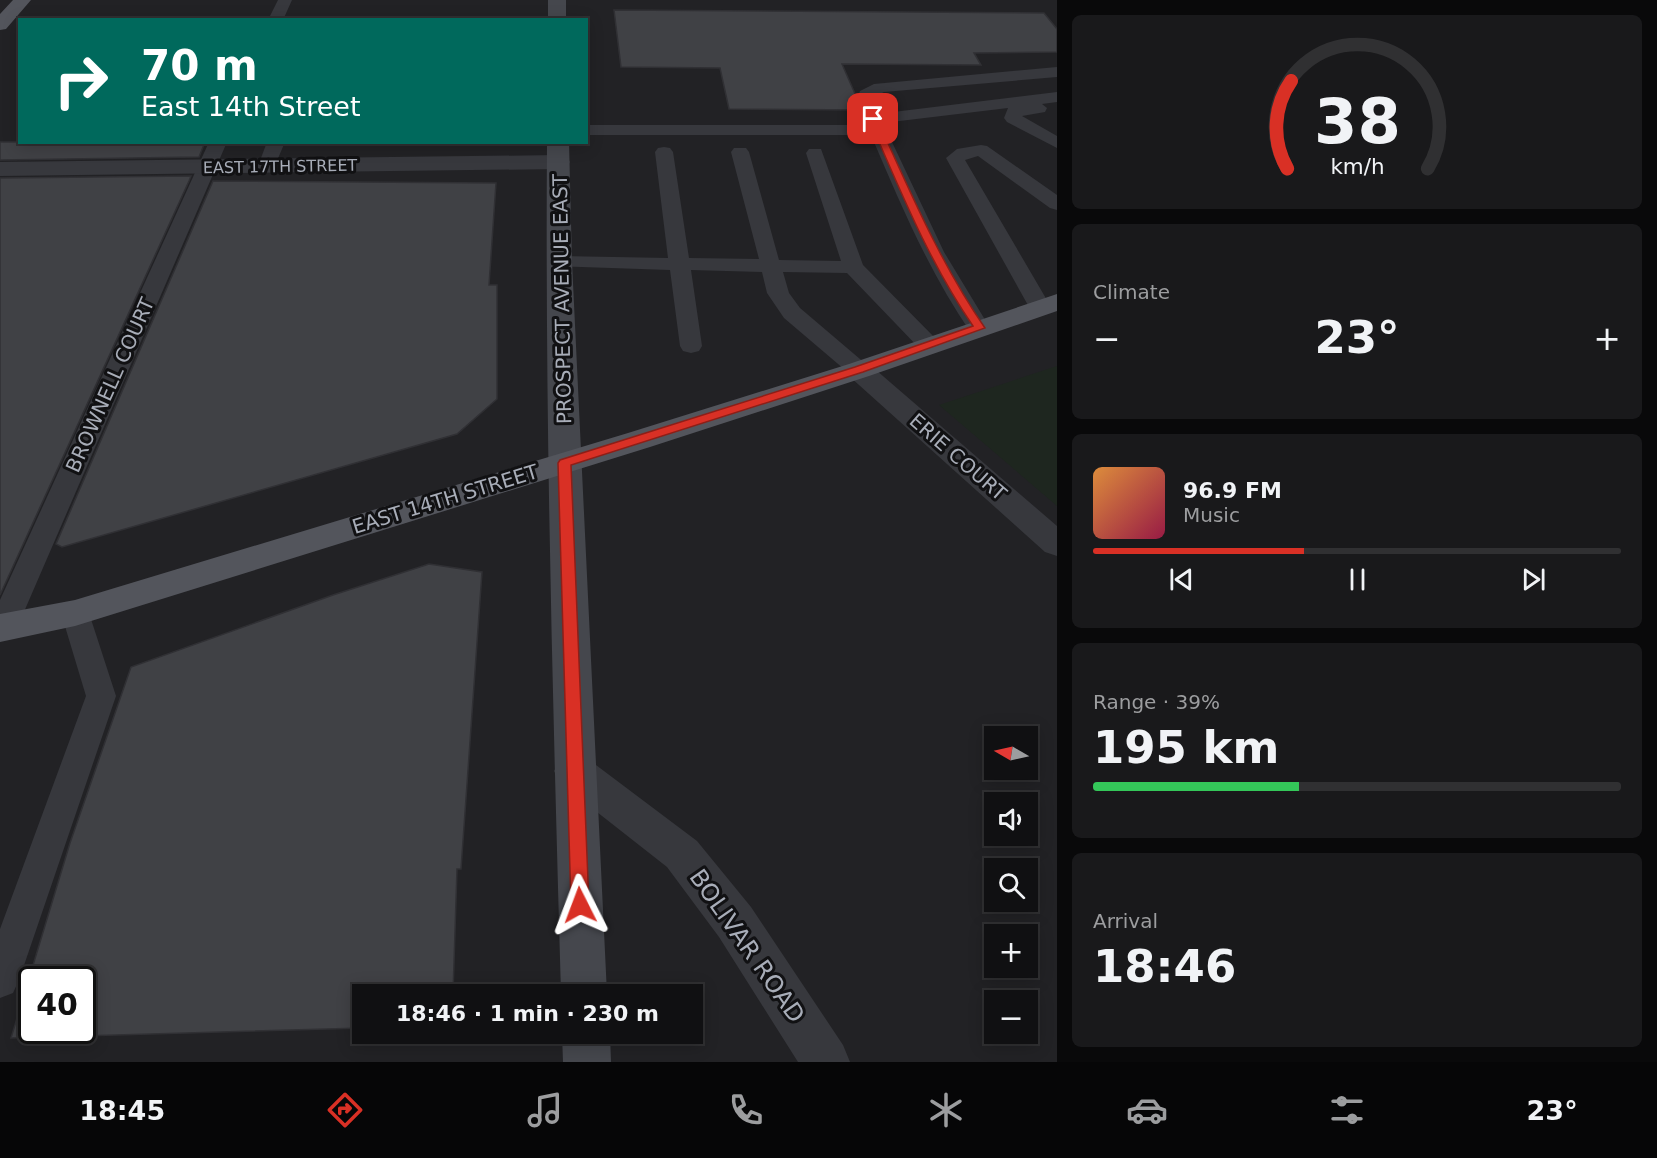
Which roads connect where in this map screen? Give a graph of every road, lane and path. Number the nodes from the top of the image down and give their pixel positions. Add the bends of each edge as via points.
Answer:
1 (22, 0) edge
2 (285, 0) edge
3 (557, 0) edge
4 (276, 18) edge
5 (557, 18) edge
6 (0, 25) edge
7 (1057, 72) edge
8 (1057, 97) edge
9 (1057, 106) edge
10 (877, 122) junction
11 (588, 130) edge
12 (1057, 143) edge
13 (217, 144) edge
14 (275, 144) edge
15 (559, 152) edge
16 (664, 152) dead end
17 (740, 152) dead end
18 (815, 153) dead end
19 (267, 166) junction
20 (207, 167) junction
21 (0, 169) edge
22 (1057, 204) edge
23 (559, 261) junction
24 (680, 264) junction
25 (771, 265) junction
26 (854, 267) junction
27 (1049, 305) edge
28 (979, 328) junction
29 (691, 345) dead end
30 (929, 345) junction
31 (859, 370) junction
32 (565, 463) junction
33 (1057, 544) edge
34 (75, 613) junction
35 (1, 628) edge
36 (574, 771) junction
37 (0, 980) edge
38 (584, 984) edge
39 (586, 1044) edge
40 (587, 1062) edge
41 (826, 1062) edge

1 - 6 main road
2 - 4 lane
3 - 5 street
7 - 10 lane via 880,87 870,91 865,99
8 - 10 lane
9 - 12 lane via 1014,111 1013,118
10 - 11 lane
10 - 28 lane via 922,231 952,288
13 - 20 lane, BROWNELL COURT
14 - 19 lane
15 - 19 street, EAST 17TH STREET
15 - 23 street, PROSPECT AVENUE EAST
16 - 24 lane
17 - 25 lane
18 - 26 lane
19 - 20 street, EAST 17TH STREET
20 - 21 street, EAST 17TH STREET
20 - 35 lane, BROWNELL COURT
22 - 27 lane via 981,150 955,158
23 - 24 lane
23 - 32 street, PROSPECT AVENUE EAST
24 - 25 lane
24 - 29 lane
25 - 26 lane
25 - 31 lane via 778,293 792,314
26 - 30 lane
27 - 28 main road, EAST 14TH STREET
28 - 30 main road, EAST 14TH STREET
30 - 31 main road, EAST 14TH STREET
31 - 32 main road, EAST 14TH STREET
31 - 33 street, ERIE COURT
32 - 34 main road, EAST 14TH STREET
32 - 36 street, PROSPECT AVENUE EAST
34 - 35 main road, EAST 14TH STREET
34 - 37 lane via 101,696
36 - 38 street, PROSPECT AVENUE EAST
36 - 41 street, BOLIVAR ROAD via 682,854 735,922
39 - 40 street

